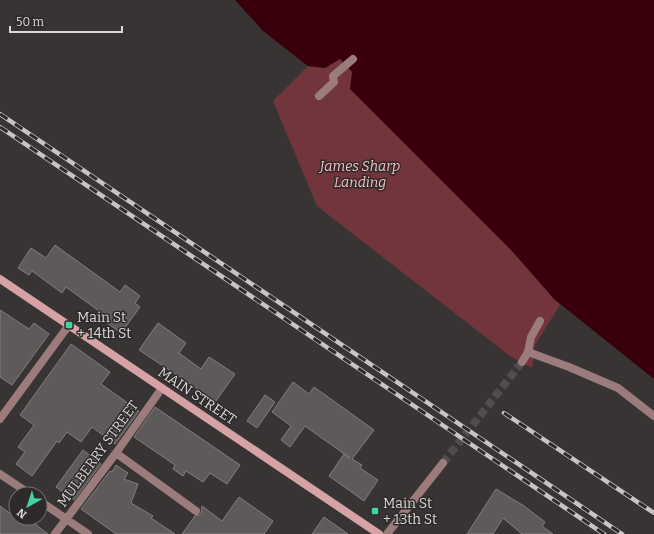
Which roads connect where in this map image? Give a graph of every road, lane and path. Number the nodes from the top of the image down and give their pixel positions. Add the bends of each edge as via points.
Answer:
1 (353, 59) dead end
2 (319, 96) dead end
3 (0, 279) edge
4 (540, 321) dead end
5 (69, 326) junction
6 (528, 352) junction
7 (522, 362) tunnel mouth
8 (162, 388) junction
9 (654, 416) edge
10 (0, 419) edge
11 (116, 453) junction
12 (443, 463) tunnel mouth
13 (0, 474) edge
14 (18, 486) edge
15 (48, 507) edge
16 (196, 511) dead end
17 (66, 519) junction
18 (55, 534) edge
19 (88, 534) edge
20 (379, 534) edge
21 (387, 534) edge

1 - 2 street via 333,76 334,82
3 - 5 main road, MAIN STREET
4 - 6 street via 531,337
5 - 8 main road, MAIN STREET
5 - 10 street
6 - 7 street
6 - 9 street via 618,388
8 - 11 street, MULBERRY STREET
8 - 20 main road, MAIN STREET
11 - 16 street
11 - 17 street, MULBERRY STREET
12 - 21 street
13 - 14 street
15 - 17 street
17 - 18 street, MULBERRY STREET
17 - 19 street

